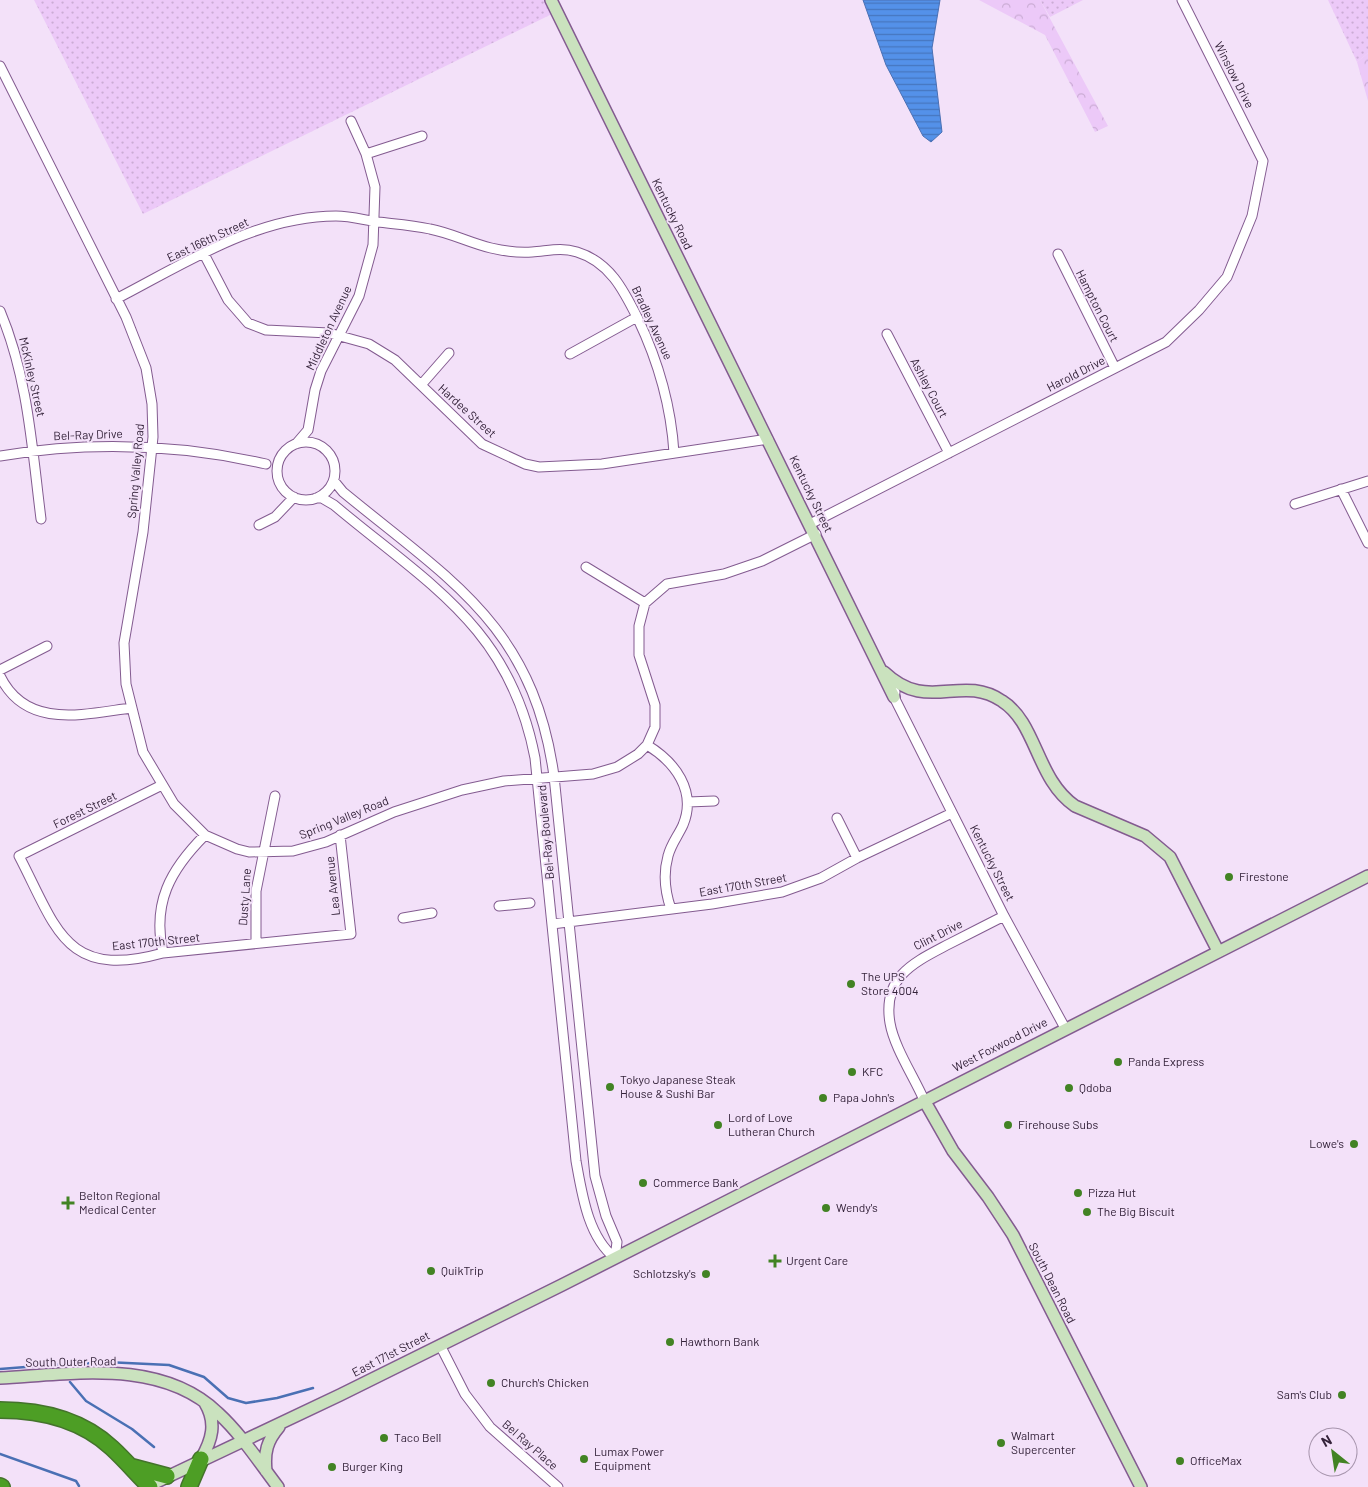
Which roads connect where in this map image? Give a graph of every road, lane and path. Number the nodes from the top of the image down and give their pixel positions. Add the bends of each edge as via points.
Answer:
1 (551, 0) edge
2 (1182, 0) edge
3 (0, 66) edge
4 (351, 121) dead end
5 (422, 136) dead end
6 (366, 154) junction
7 (1263, 161) joint
8 (375, 222) junction
9 (204, 254) junction
10 (1058, 254) dead end
11 (116, 300) junction
12 (0, 310) edge
13 (637, 317) junction
14 (887, 334) dead end
15 (340, 335) junction
16 (449, 353) dead end
17 (570, 354) dead end
18 (1115, 368) junction
19 (421, 385) junction
20 (308, 430) junction
21 (768, 439) junction
22 (296, 444) junction
23 (152, 446) junction
24 (322, 447) junction
25 (32, 451) junction
26 (674, 453) junction
27 (949, 453) junction
28 (0, 456) edge
29 (281, 457) junction
30 (266, 464) junction
31 (277, 477) junction
32 (334, 481) junction
33 (1368, 481) edge
34 (1341, 489) junction
35 (294, 497) junction
36 (316, 498) junction
37 (1294, 504) dead end
38 (41, 519) dead end
39 (810, 524) junction
40 (259, 526) dead end
41 (816, 534) junction
42 (1368, 543) edge
43 (586, 567) dead end
44 (645, 602) junction
45 (485, 614) junction
46 (473, 624) junction
47 (47, 646) dead end
48 (0, 670) edge
49 (881, 670) junction
50 (0, 676) edge
51 (902, 686) junction
52 (894, 697) junction
53 (131, 708) junction
54 (900, 708) junction
55 (647, 745) junction
56 (554, 776) junction
57 (537, 778) junction
58 (162, 785) junction
59 (275, 796) dead end
60 (714, 801) dead end
61 (688, 802) junction
62 (952, 813) junction
63 (837, 818) dead end
64 (205, 835) junction
65 (340, 835) junction
66 (263, 853) junction
67 (19, 856) joint
68 (857, 858) junction
69 (1368, 876) edge
70 (530, 902) dead end
71 (499, 906) dead end
72 (671, 909) junction
73 (432, 913) dead end
74 (1004, 916) junction
75 (403, 918) dead end
76 (568, 923) junction
77 (552, 924) junction
78 (351, 934) joint
79 (256, 943) junction
80 (1218, 951) junction
81 (163, 953) junction
82 (1064, 1028) junction
83 (582, 1064) junction
84 (567, 1066) junction
85 (924, 1100) junction
86 (595, 1176) junction
87 (580, 1179) junction
88 (647, 1242) joint
89 (615, 1258) junction
90 (440, 1345) junction
91 (0, 1378) edge
92 (202, 1400) junction
93 (0, 1410) edge
94 (283, 1423) junction
95 (244, 1442) junction
96 (200, 1460) junction
97 (129, 1466) junction
98 (266, 1470) junction
99 (167, 1476) junction
100 (148, 1487) edge
101 (189, 1487) edge
102 (278, 1487) edge
103 (558, 1487) edge
104 (1141, 1487) edge

1 - 21 street, Kentucky Road
2 - 7 street, Winslow Drive
3 - 11 street, Spring Valley Road
4 - 6 street, Middleton Avenue
5 - 6 street
6 - 8 street, Middleton Avenue via 374,187
7 - 18 street, Harold Drive via 1252,216 1227,277 1166,342
8 - 9 street, East 166th Street via 335,216 290,222 251,233
8 - 13 street, Bradley Avenue via 430,229 502,250 534,252 557,248 578,252 598,262 619,283
8 - 15 street, Middleton Avenue via 369,265 359,296
9 - 11 street, East 166th Street
9 - 15 street, Hardee Street via 228,300 248,323 266,330 309,330
10 - 18 street, Hampton Court
11 - 23 street, Spring Valley Road via 135,336 146,368 152,404
12 - 25 street, McKinley Street via 20,372
13 - 17 street
13 - 26 street, Bradley Avenue via 664,382
14 - 27 street, Ashley Court
15 - 19 street, Hardee Street via 383,351
15 - 20 street, Middleton Avenue via 314,390
16 - 19 street
18 - 27 street, Harold Drive
19 - 26 street, Hardee Street via 482,444 526,464 538,467 594,465
20 - 22 street
20 - 24 street
21 - 26 street, Hardee Street
21 - 39 street, Kentucky Street
22 - 24 street
22 - 29 street
23 - 25 street, Bel-Ray Drive
23 - 30 street, Bel-Ray Drive
23 - 53 street, Spring Valley Road via 143,532 124,643
24 - 32 street via 335,465
25 - 28 street, Bel-Ray Drive
25 - 38 street, McKinley Street
27 - 39 street, Harold Drive
29 - 30 street
29 - 31 street
30 - 31 street
31 - 35 street via 282,488
32 - 36 street via 326,492
32 - 45 street, Bel-Ray Boulevard
33 - 34 street
34 - 37 street
34 - 42 street
35 - 36 street, Bel-Ray Boulevard
35 - 40 street via 275,517
36 - 46 street, Bel-Ray Boulevard via 334,505
39 - 41 street, Kentucky Street
41 - 44 street via 762,561 724,574 667,584
41 - 49 street, Kentucky Street
43 - 44 street
44 - 55 street, Spring Valley Road via 639,626 639,655 656,716
45 - 46 street
45 - 56 street, Bel-Ray Boulevard via 509,645 535,695 545,725
46 - 57 street, Bel-Ray Boulevard via 499,659 518,697 530,734
47 - 48 street
49 - 51 street
49 - 52 street, Kentucky Street
50 - 53 street via 5,686 19,699 47,714 83,715
51 - 52 street
51 - 54 street
51 - 80 street via 924,694 979,691 1003,702 1018,716 1051,781 1065,799 1145,836 1170,857
52 - 54 street, Kentucky Street
53 - 58 street, Spring Valley Road via 143,752
54 - 62 street, Kentucky Street
55 - 56 street, Spring Valley Road via 628,762 605,771
55 - 61 street via 676,770 684,782
56 - 57 street, Spring Valley Road
56 - 76 street, Bel-Ray Boulevard
57 - 65 street, Spring Valley Road via 504,781 443,795
57 - 77 street, Bel-Ray Boulevard
58 - 64 street, Spring Valley Road
58 - 67 street, Forest Street
59 - 66 street, Dusty Lane
60 - 61 street
61 - 72 street via 684,824 672,843 665,868
62 - 68 street, East 170th Street
62 - 74 street, Kentucky Street
63 - 68 street
64 - 66 street, Spring Valley Road via 237,849
64 - 81 street via 190,850 162,896 158,923
65 - 66 street, Spring Valley Road via 311,847
65 - 78 street, Lea Avenue
66 - 79 street, Dusty Lane via 256,891
67 - 81 street, East 170th Street via 56,927 80,952 89,957 120,960
68 - 72 street, East 170th Street via 822,878 782,892
69 - 80 street, West Foxwood Drive
70 - 71 street
72 - 76 street, East 170th Street
73 - 75 street
74 - 82 street, Kentucky Street
74 - 85 street, Clint Drive via 920,958 904,972 893,991 889,1013 893,1034
76 - 77 street, East 170th Street
76 - 83 street, Bel-Ray Boulevard
77 - 84 street, Bel-Ray Boulevard
78 - 79 street, East 170th Street
79 - 81 street, East 170th Street
80 - 82 street, West Foxwood Drive
82 - 85 street, West Foxwood Drive
83 - 84 street
83 - 86 street, Bel-Ray Boulevard
84 - 87 street, Bel-Ray Boulevard
85 - 88 street, West Foxwood Drive
85 - 104 street, South Dean Road via 953,1151 1013,1235
86 - 87 street
86 - 89 street, Bel-Ray Boulevard via 617,1242
87 - 89 street, Bel-Ray Boulevard via 595,1232 603,1249
88 - 89 street, East 171st Street
89 - 90 street, East 171st Street
90 - 94 street, East 171st Street
90 - 103 street, Bel Ray Place via 465,1394 484,1421
91 - 92 street, South Outer Road via 96,1373 132,1375 189,1390
92 - 95 street, South Outer Road via 225,1419
92 - 96 street via 211,1413 213,1429
93 - 97 highway via 44,1413 68,1420 110,1446
94 - 95 street, East 171st Street
94 - 98 street via 270,1438 264,1453
95 - 96 street, East 171st Street
95 - 98 street, South Outer Road
96 - 99 street, East 171st Street
96 - 101 highway
97 - 99 highway
97 - 100 highway
98 - 102 street, South Outer Road
99 - 100 street, East 171st Street

